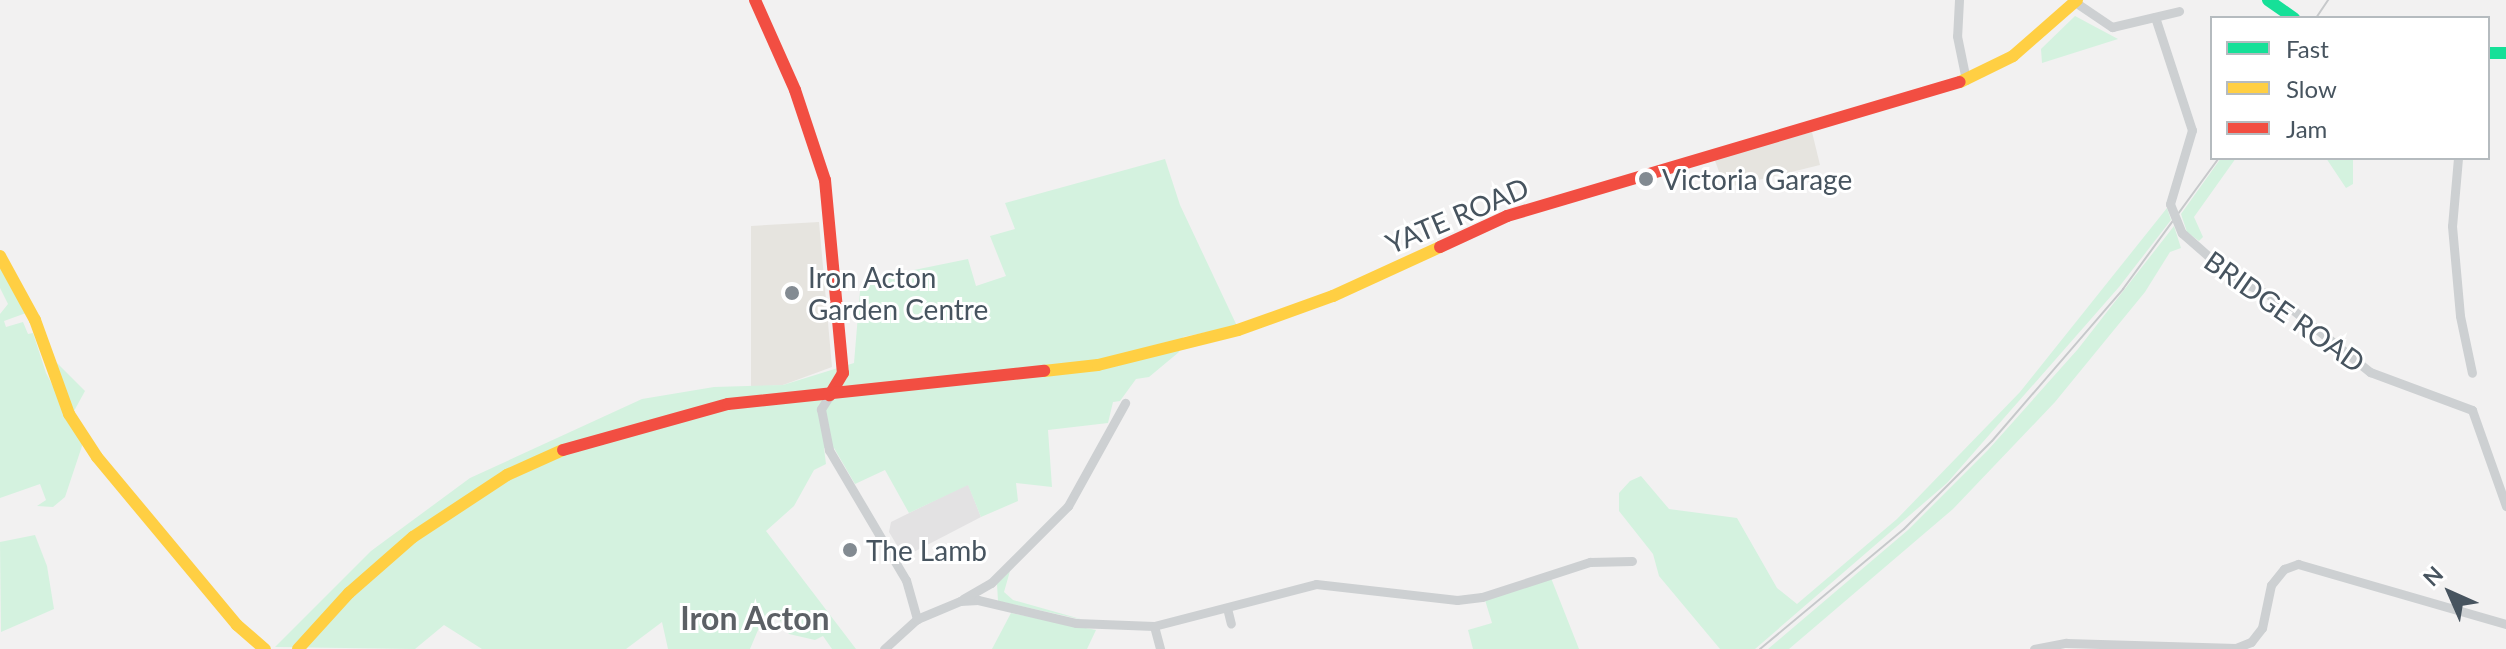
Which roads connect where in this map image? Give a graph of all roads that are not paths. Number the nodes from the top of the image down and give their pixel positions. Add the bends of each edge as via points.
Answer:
1 (755, 0) edge
2 (1959, 0) edge
3 (2268, 0) edge
4 (2076, 1) edge
5 (2179, 11) dead end
6 (2291, 16) edge
7 (2155, 17) junction
8 (1966, 80) junction
9 (2458, 160) edge
10 (0, 256) edge
11 (2472, 373) dead end
12 (830, 395) junction
13 (1125, 403) dead end
14 (2506, 506) edge
15 (1632, 561) dead end
16 (991, 583) junction
17 (960, 601) junction
18 (915, 604) junction
19 (992, 604) junction
20 (940, 607) junction
21 (1227, 608) junction
22 (917, 619) junction
23 (1231, 624) dead end
24 (2506, 624) edge
25 (1154, 626) junction
26 (265, 649) edge
27 (298, 649) edge
28 (884, 649) edge
29 (1160, 649) edge
30 (2034, 649) edge

1 - 12 main road via 795,90 825,180 843,373
2 - 8 street via 1957,36
3 - 6 main road
4 - 7 street, YATE ROAD via 2112,27
4 - 8 main road, YATE ROAD via 2013,56
5 - 7 street, YATE ROAD
7 - 14 street, BRIDGE ROAD, bridge via 2192,130 2170,204 2182,233 2232,277 2283,302 2370,372 2472,410
8 - 12 main road, YATE ROAD via 1507,216 1333,296 1187,344 1004,379
9 - 11 street via 2452,226 2460,316
10 - 26 main road via 35,320 69,414 97,457 237,625
12 - 18 street via 821,409 834,463
12 - 27 main road, YATE ROAD via 678,414 544,456 413,537 349,593
13 - 16 street via 1076,496
15 - 21 street via 1590,562 1457,600 1316,584
16 - 17 street
16 - 19 street
17 - 19 street
17 - 20 street
18 - 20 street
18 - 22 street
19 - 25 street via 1076,623
20 - 22 street
21 - 23 street
21 - 25 street
22 - 28 street
24 - 30 street via 2298,564 2284,569 2271,585 2262,628 2251,642 2236,648 2066,643
25 - 29 street

